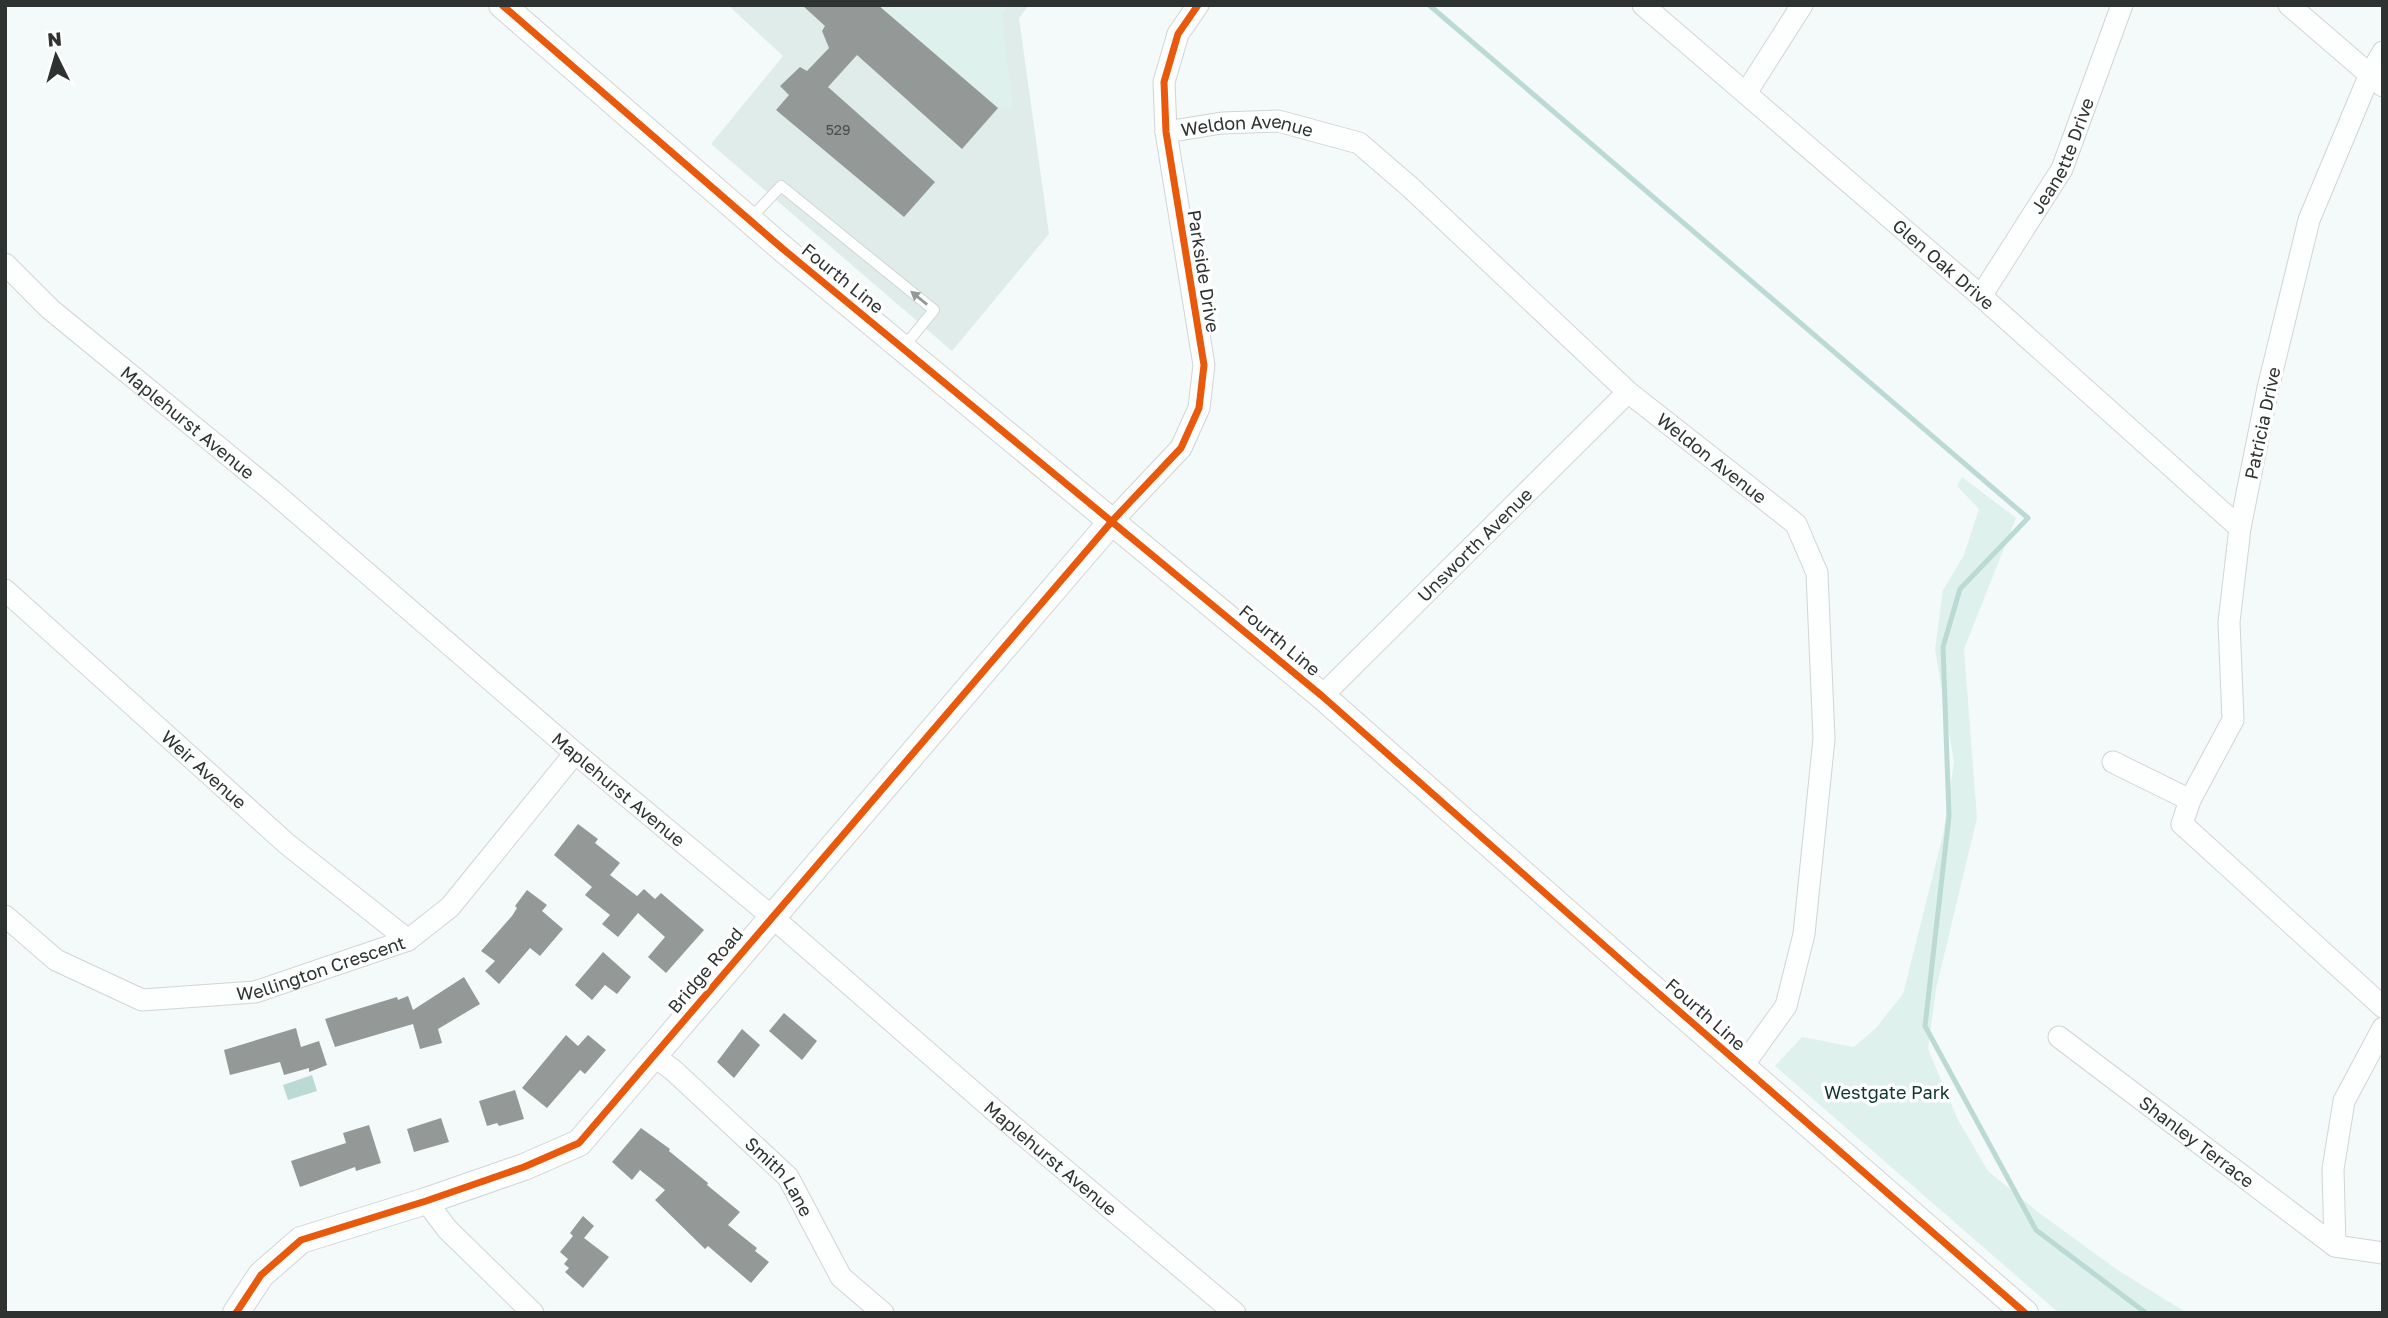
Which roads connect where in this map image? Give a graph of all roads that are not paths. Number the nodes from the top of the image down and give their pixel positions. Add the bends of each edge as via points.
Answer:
1 (1198, 5) edge
2 (1643, 5) edge
3 (1802, 5) edge
4 (2122, 5) edge
5 (2289, 5) edge
6 (510, 8) edge
7 (2383, 52) edge
8 (2376, 80) edge
9 (1746, 93) junction
10 (1166, 132) junction
11 (749, 220) junction
12 (5, 264) edge
13 (1980, 296) junction
14 (903, 348) junction
15 (1628, 392) junction
16 (1113, 520) junction
17 (2240, 528) junction
18 (5, 590) edge
19 (1322, 696) junction
20 (575, 753) junction
21 (2113, 762) dead end
22 (2190, 800) junction
23 (5, 916) edge
24 (771, 916) junction
25 (408, 940) junction
26 (2383, 1007) edge
27 (2383, 1028) edge
28 (2059, 1037) dead end
29 (654, 1056) junction
30 (1742, 1067) junction
31 (426, 1201) junction
32 (2335, 1246) junction
33 (2383, 1254) edge
34 (236, 1313) edge
35 (533, 1313) edge
36 (883, 1313) edge
37 (1235, 1313) edge
38 (2025, 1313) edge

1 - 10 street, Parkside Drive via 1178,34 1164,82
2 - 9 street, Glen Oak Drive
3 - 9 street
4 - 13 street, Jeanette Drive via 2062,169
5 - 8 street
6 - 11 street, Fourth Line
7 - 8 street, Patricia Drive
8 - 17 street, Patricia Drive via 2309,220
9 - 13 street, Glen Oak Drive
10 - 15 street, Weldon Avenue via 1222,122 1279,121 1359,143
10 - 16 street, Parkside Drive via 1204,365 1199,408 1181,448
11 - 14 street, Fourth Line
14 -> 11 lane via 934,310 781,186
12 - 20 street, Maplehurst Avenue via 50,309 272,491
13 - 17 street, Glen Oak Drive
14 - 16 street, Fourth Line
15 - 19 street, Unsworth Avenue
15 - 30 street, Weldon Avenue via 1796,524 1817,573 1824,738 1804,934 1786,1006
16 - 19 street, Fourth Line
16 - 24 street, Bridge Road
17 - 22 street, Patricia Drive via 2229,622 2234,720
18 - 25 street, Weir Avenue via 287,844
19 - 30 street, Fourth Line
20 - 24 street, Maplehurst Avenue
20 - 25 street, Wellington Crescent via 450,907
21 - 22 street
22 - 26 street, Patricia Drive via 2182,824
23 - 25 street, Wellington Crescent via 56,960 142,1000 256,992
24 - 29 street, Bridge Road
24 - 37 street, Maplehurst Avenue
27 - 32 street via 2344,1101 2333,1169
28 - 32 street, Shanley Terrace
29 - 31 street, Bridge Road via 579,1143
29 - 36 street, Smith Lane via 788,1177 841,1277
30 - 38 street, Fourth Line
31 - 34 street, Bridge Road via 301,1240 261,1275
31 - 35 street via 447,1229
32 - 33 street, Shanley Terrace

